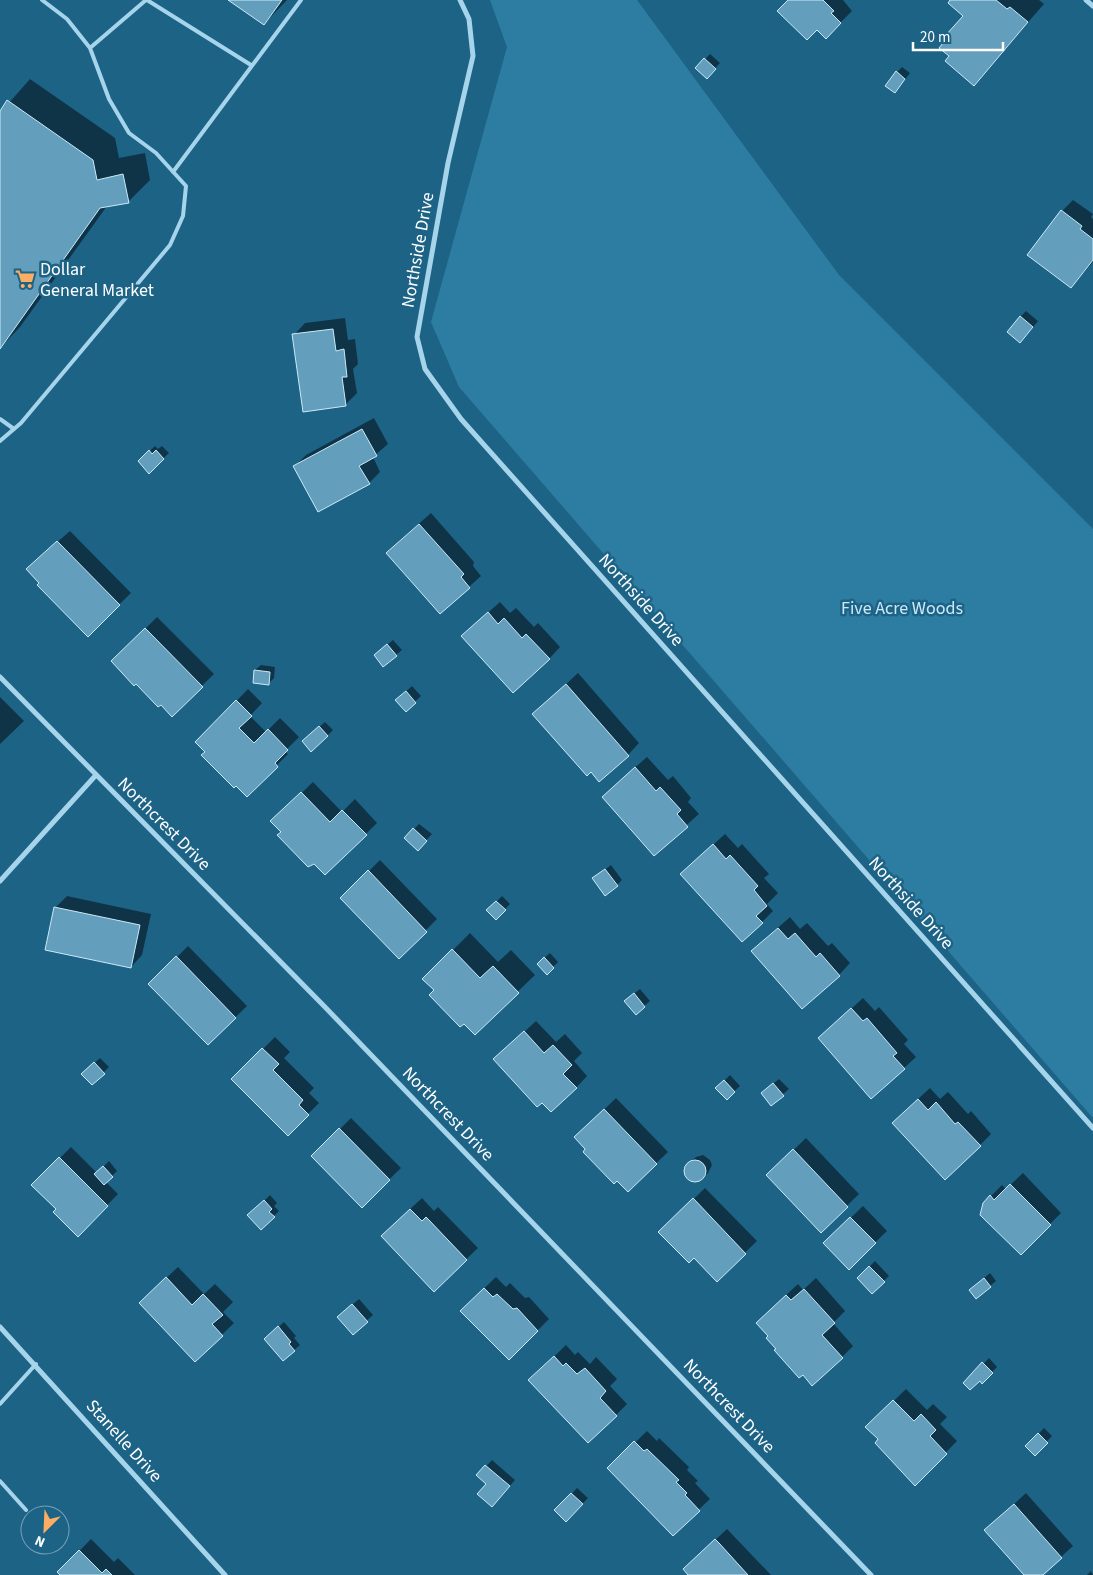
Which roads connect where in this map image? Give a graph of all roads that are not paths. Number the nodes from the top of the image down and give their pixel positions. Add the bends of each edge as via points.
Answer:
1 (42, 0) edge
2 (147, 0) edge
3 (301, 0) edge
4 (460, 0) edge
5 (1086, 0) edge
6 (1093, 6) edge
7 (90, 48) junction
8 (251, 65) junction
9 (174, 172) junction
10 (0, 420) edge
11 (14, 429) junction
12 (0, 442) edge
13 (0, 677) edge
14 (96, 775) junction
15 (0, 881) edge
16 (1093, 1128) edge
17 (0, 1327) edge
18 (36, 1364) junction
19 (0, 1404) edge
20 (0, 1481) edge
21 (22, 1505) edge
22 (225, 1575) edge
23 (871, 1575) edge

1 - 7 lane via 67,19
2 - 7 lane
2 - 8 lane
3 - 8 lane
4 - 16 street, Northside Drive via 469,19 473,56 448,163 417,337 425,369 461,419
5 - 6 street
7 - 9 lane via 109,99 129,133 156,153
8 - 9 lane
9 - 11 lane via 186,186 183,216 170,245
10 - 11 lane
11 - 12 lane
13 - 14 street, Northcrest Drive
14 - 15 street
14 - 23 street, Northcrest Drive via 324,1006
17 - 18 street, Stanelle Drive
18 - 19 lane
18 - 22 street, Stanelle Drive
20 - 21 lane

